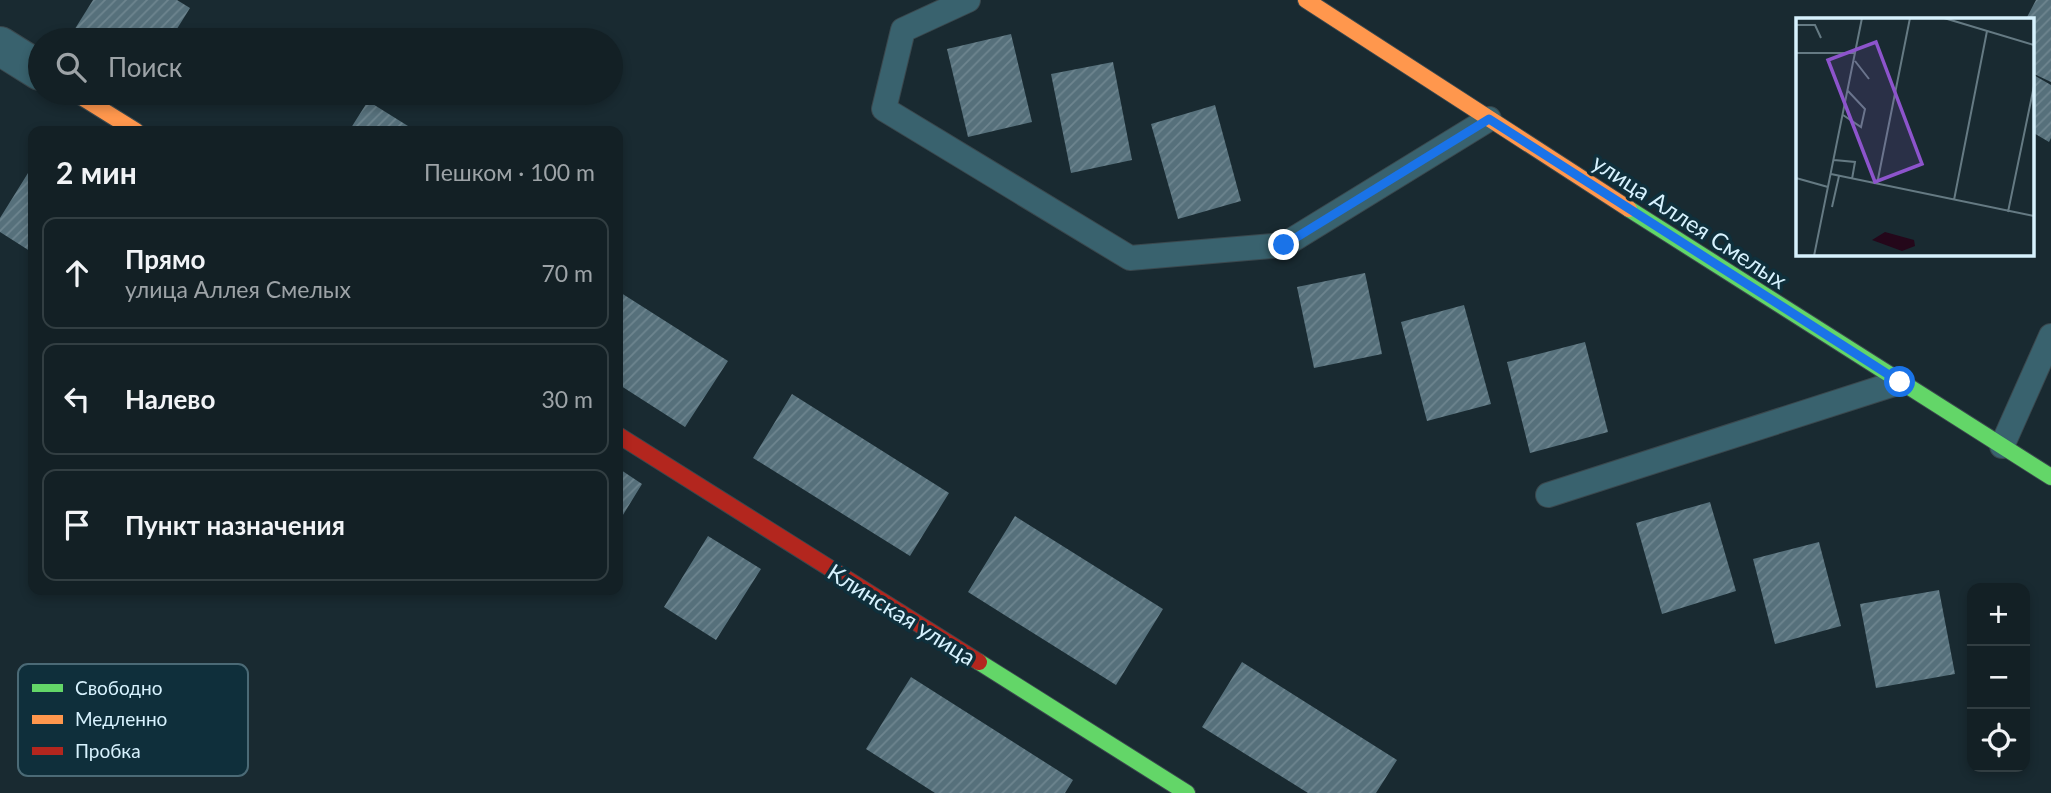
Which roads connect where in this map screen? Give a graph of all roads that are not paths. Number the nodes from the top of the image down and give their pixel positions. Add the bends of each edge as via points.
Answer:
1 (968, 0) edge
2 (1306, 0) edge
3 (0, 46) edge
4 (28, 64) edge
5 (94, 105) edge
6 (1489, 119) junction
7 (128, 126) edge
8 (2051, 336) edge
9 (1900, 382) junction
10 (623, 438) edge
11 (2002, 446) junction
12 (2051, 477) edge
13 (1548, 495) dead end
14 (1187, 793) edge

1 - 6 lane via 903,30 884,109 1130,258 1284,245
2 - 6 main road, улица Аллея Смелых
3 - 4 street
5 - 7 main road
6 - 9 main road, улица Аллея Смелых
8 - 11 lane
9 - 11 main road, улица Аллея Смелых
9 - 13 lane
10 - 14 main road, Клинская улица
11 - 12 main road, улица Аллея Смелых

